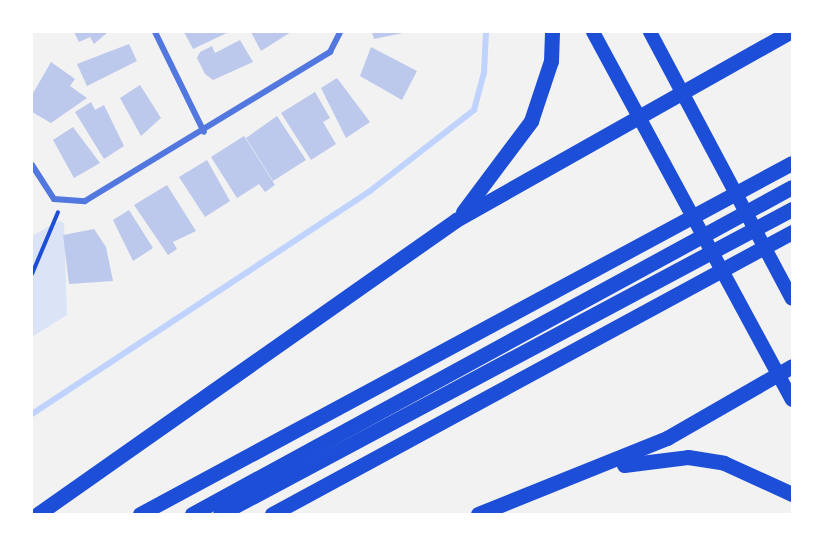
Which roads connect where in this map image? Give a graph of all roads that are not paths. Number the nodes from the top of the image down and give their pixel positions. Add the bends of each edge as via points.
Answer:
1 (155, 32) edge
2 (340, 32) edge
3 (552, 32) edge
4 (593, 32) edge
5 (650, 32) edge
6 (789, 32) edge
7 (681, 89) junction
8 (638, 114) junction
9 (204, 132) junction
10 (792, 163) edge
11 (32, 165) edge
12 (792, 187) edge
13 (792, 209) edge
14 (456, 220) junction
15 (792, 232) edge
16 (792, 299) edge
17 (786, 370) edge
18 (792, 400) edge
19 (597, 470) junction
20 (792, 494) edge
21 (38, 514) edge
22 (140, 514) edge
23 (192, 514) edge
24 (220, 514) edge
25 (272, 514) edge
26 (478, 514) edge

1 - 9 street
2 - 9 street via 330,52
3 - 14 highway via 551,61 531,121
4 - 8 main road
5 - 7 main road
6 - 7 highway
7 - 8 highway
7 - 16 main road
8 - 14 highway
8 - 17 main road
9 - 11 street via 85,201 62,203
10 - 22 highway
12 - 23 highway
13 - 24 highway
14 - 21 highway
15 - 25 highway
17 - 18 main road
17 - 19 highway via 667,438
19 - 20 highway via 688,457 753,471
19 - 26 highway

